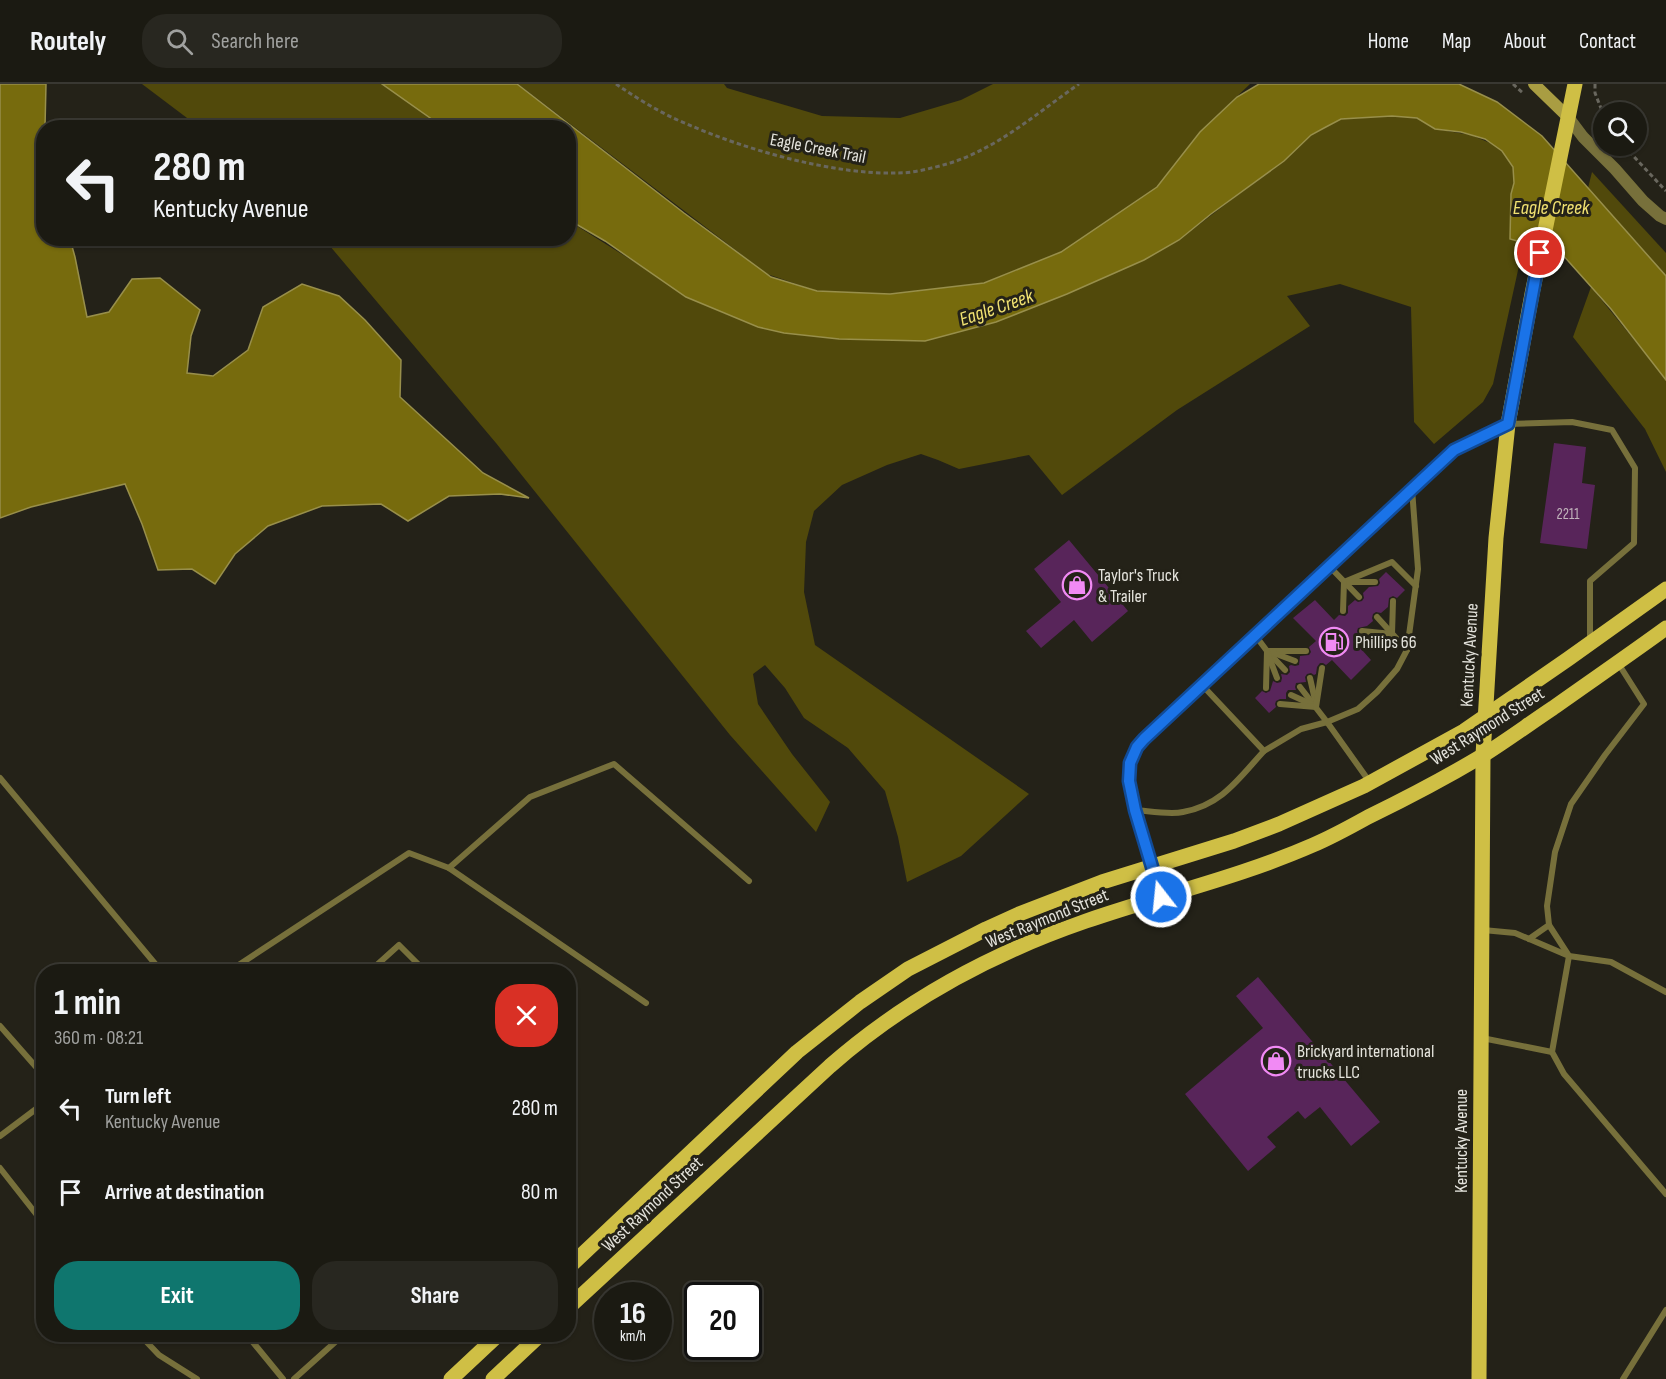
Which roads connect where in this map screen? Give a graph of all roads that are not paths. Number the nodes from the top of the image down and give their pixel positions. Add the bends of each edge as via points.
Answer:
1 (1534, 84) edge
2 (1575, 84) edge
3 (1568, 117) junction
4 (1666, 219) edge
5 (1508, 424) junction
6 (1412, 489) junction
7 (1329, 566) junction
8 (1344, 582) junction
9 (1375, 582) dead end
10 (1416, 586) junction
11 (1666, 589) edge
12 (1359, 597) dead end
13 (1393, 602) dead end
14 (1343, 611) dead end
15 (1377, 617) dead end
16 (1666, 628) edge
17 (1362, 631) dead end
18 (1392, 634) junction
19 (1255, 635) junction
20 (1590, 643) junction
21 (1407, 650) junction
22 (1267, 651) junction
23 (1306, 651) dead end
24 (1295, 661) dead end
25 (1618, 663) junction
26 (1322, 668) dead end
27 (1285, 670) dead end
28 (1277, 678) dead end
29 (1310, 678) dead end
30 (1202, 685) junction
31 (1300, 687) dead end
32 (1266, 688) dead end
33 (1291, 694) dead end
34 (1280, 704) dead end
35 (1316, 707) junction
36 (1485, 717) junction
37 (1327, 722) junction
38 (1264, 750) junction
39 (1483, 755) junction
40 (0, 778) edge
41 (1370, 783) junction
42 (1135, 810) junction
43 (1153, 866) junction
44 (449, 868) junction
45 (748, 881) dead end
46 (1161, 897) junction
47 (1549, 925) junction
48 (1482, 930) junction
49 (1529, 939) junction
50 (1569, 956) junction
51 (155, 964) edge
52 (240, 964) edge
53 (378, 964) edge
54 (418, 964) edge
55 (1666, 992) edge
56 (646, 1003) dead end
57 (0, 1026) edge
58 (1481, 1038) junction
59 (1552, 1052) junction
60 (36, 1067) edge
61 (36, 1109) edge
62 (0, 1136) edge
63 (0, 1168) edge
64 (1666, 1194) edge
65 (36, 1214) edge
66 (576, 1260) edge
67 (576, 1301) edge
68 (1666, 1310) edge
69 (147, 1342) edge
70 (253, 1342) edge
71 (335, 1342) edge
72 (491, 1342) edge
73 (533, 1342) edge
74 (197, 1379) edge
75 (283, 1379) edge
76 (294, 1379) edge
77 (451, 1379) edge
78 (493, 1379) edge
79 (1479, 1379) edge
80 (1623, 1379) edge

1 - 3 main road
2 - 3 main road, Kentucky Avenue
3 - 4 street via 1643,201
3 - 5 main road, Kentucky Avenue
5 - 6 lane via 1454,450
5 - 20 lane via 1572,422 1612,430 1635,468 1634,543 1590,581
5 - 36 main road, Kentucky Avenue via 1495,549
6 - 7 lane
6 - 10 lane
7 - 8 lane
7 - 19 lane
8 - 9 lane
8 - 10 lane via 1392,562
8 - 12 lane
8 - 14 lane
10 - 21 lane
11 - 20 main road, West Raymond Street
13 - 18 lane
15 - 18 lane
16 - 25 main road, West Raymond Street
17 - 18 lane
18 - 21 lane
19 - 22 lane
19 - 30 lane
20 - 36 main road, West Raymond Street
21 - 37 lane via 1377,692 1358,709
22 - 23 lane
22 - 24 lane
22 - 27 lane
22 - 28 lane
22 - 32 lane
25 - 39 main road, West Raymond Street
25 - 47 lane via 1644,704 1571,804 1555,852 1547,906
26 - 35 lane
29 - 35 lane
30 - 38 lane
30 - 42 lane via 1137,747 1129,770
31 - 35 lane
33 - 35 lane
34 - 35 lane
35 - 37 lane
36 - 39 main road, Kentucky Avenue
36 - 41 main road, West Raymond Street
37 - 38 lane via 1301,729
37 - 41 lane
38 - 42 lane via 1224,794 1205,806 1181,813
39 - 46 main road, West Raymond Street via 1314,845
39 - 48 main road, Kentucky Avenue
40 - 51 lane
41 - 43 main road, West Raymond Street via 1279,824
42 - 43 lane
43 - 46 lane
43 - 66 main road, West Raymond Street via 1008,919 908,969 868,996 797,1052
44 - 45 lane via 530,797 614,764
44 - 52 lane via 409,853
44 - 56 lane
46 - 67 main road, West Raymond Street via 1058,931 997,958 880,1024
47 - 49 lane
47 - 50 lane
48 - 49 lane via 1515,933
48 - 58 main road, Kentucky Avenue
49 - 50 lane
50 - 55 lane via 1611,962
50 - 59 lane
53 - 54 lane via 399,945
57 - 60 lane
58 - 59 lane
58 - 79 main road, Kentucky Avenue
59 - 64 lane via 1564,1074
61 - 62 lane
63 - 65 lane
68 - 80 lane
69 - 74 lane via 159,1355
70 - 75 lane
71 - 76 lane
72 - 77 main road
73 - 78 main road

